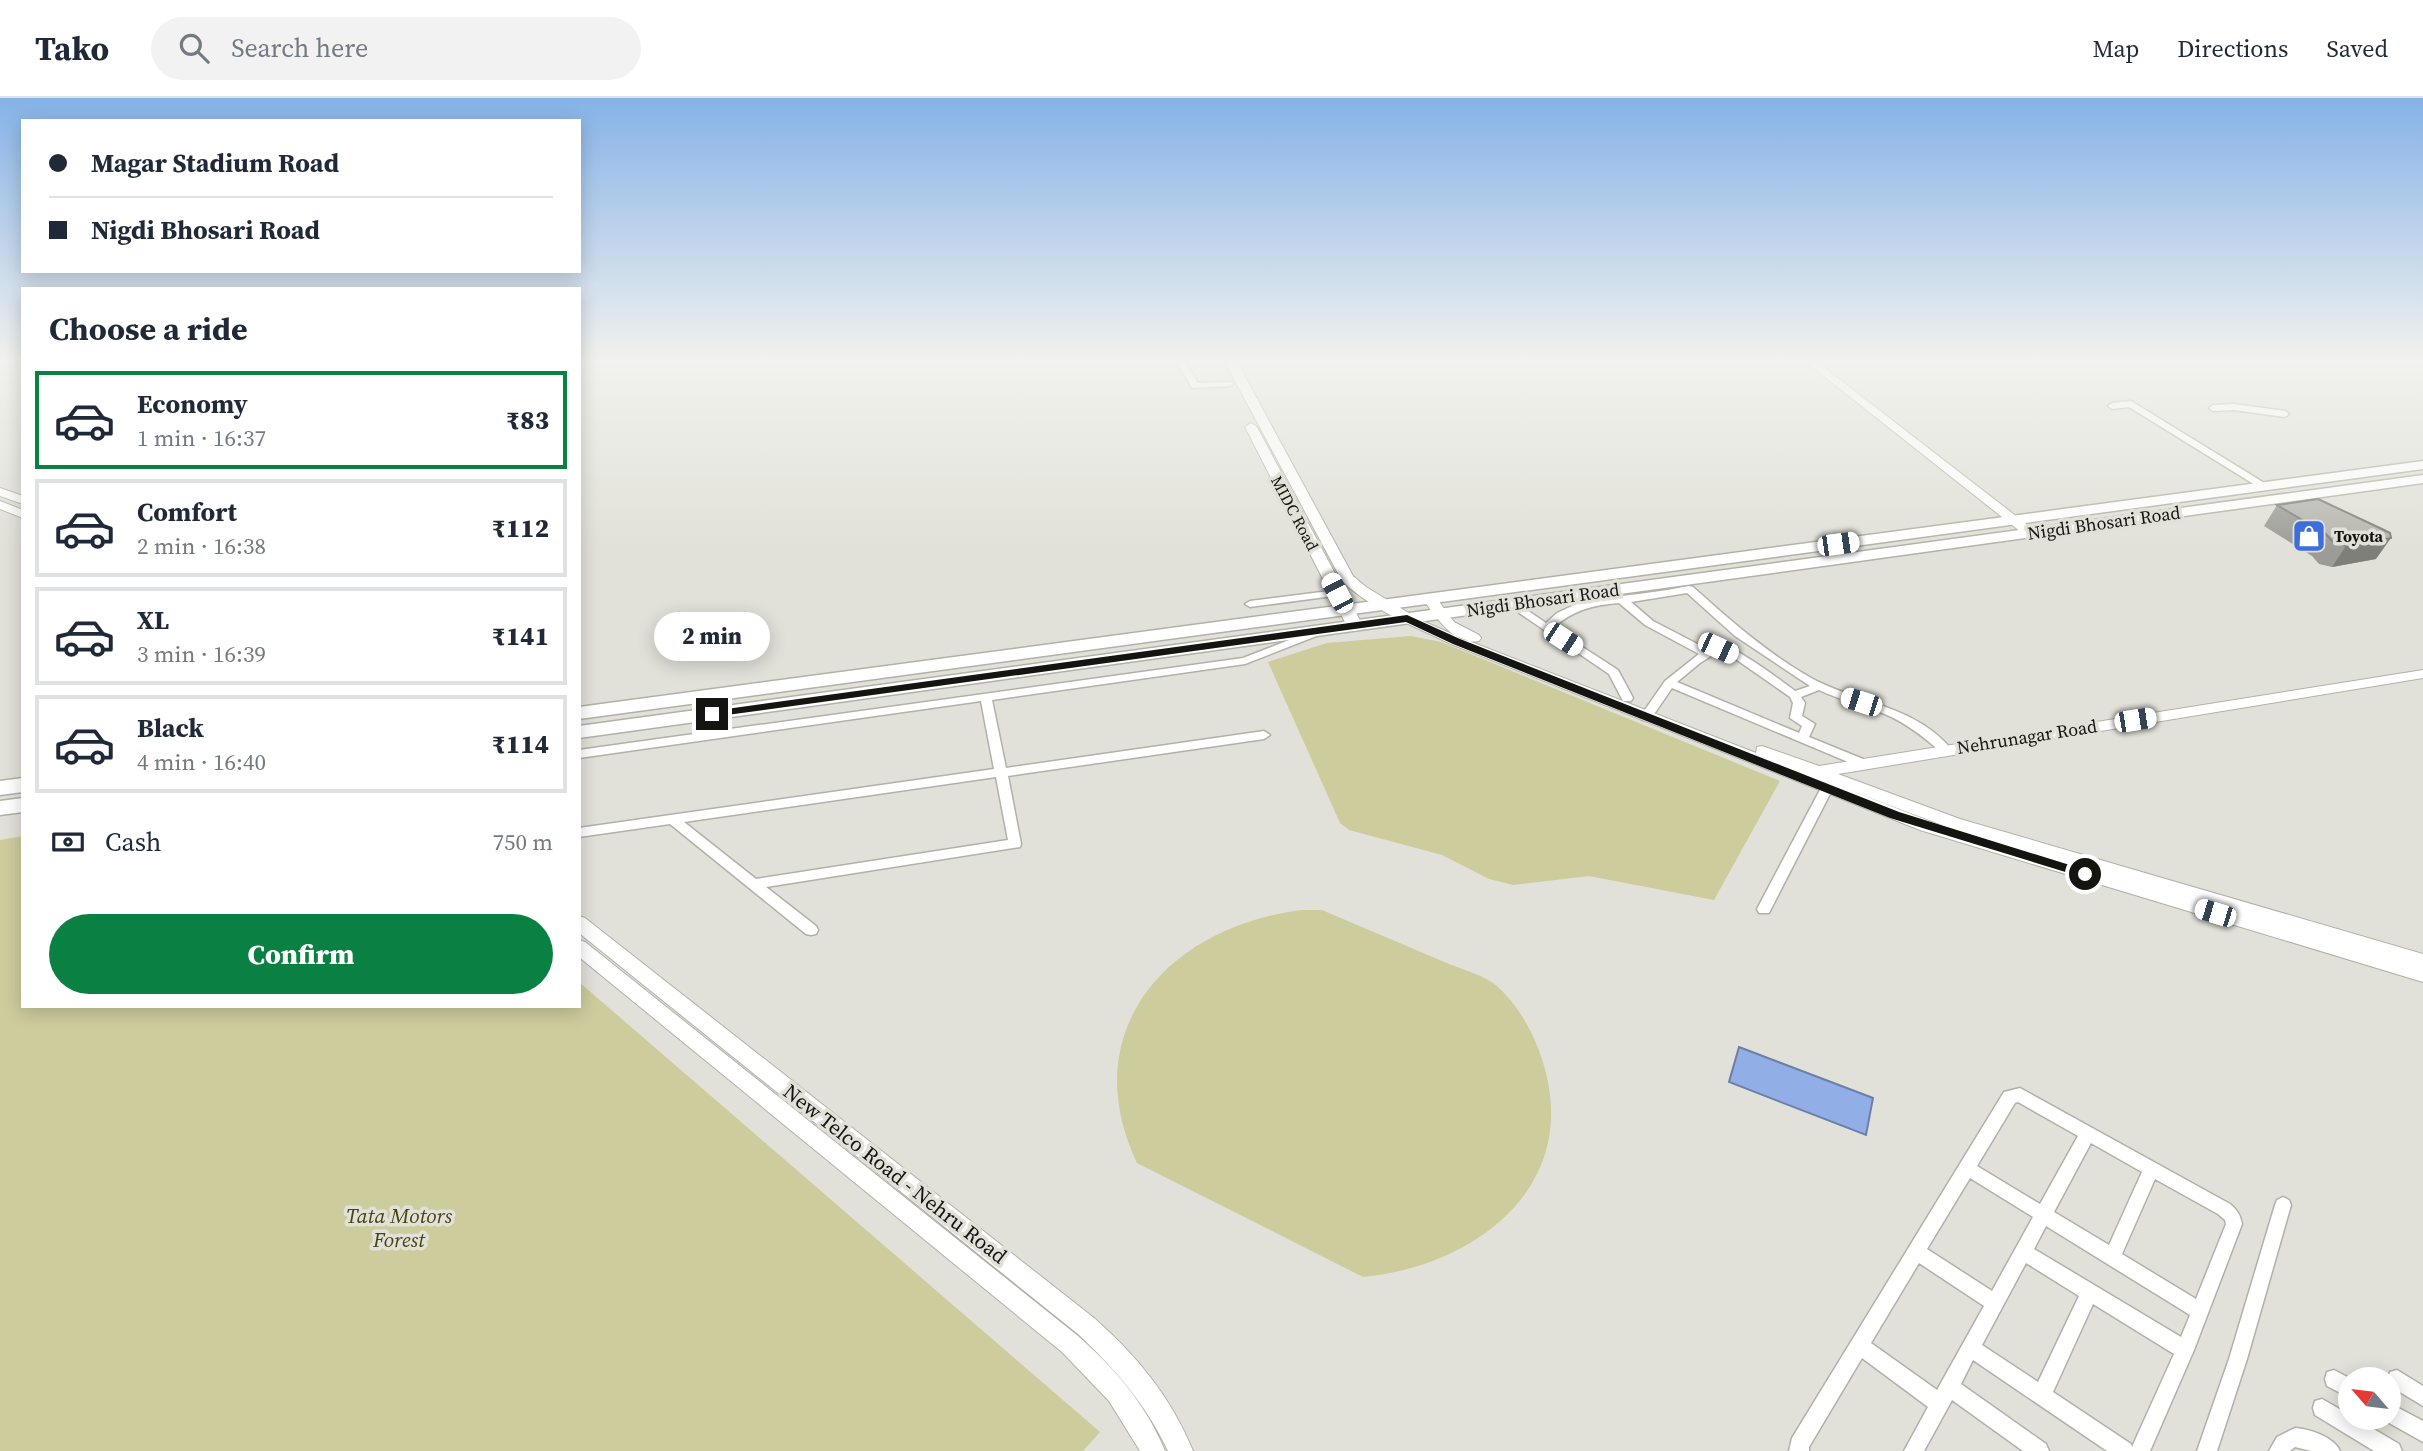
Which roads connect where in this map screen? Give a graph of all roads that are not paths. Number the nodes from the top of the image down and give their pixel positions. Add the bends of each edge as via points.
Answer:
1 (1251, 425) edge
2 (1265, 425) edge
3 (1892, 425) edge
4 (2165, 425) edge
5 (2422, 469) edge
6 (2263, 486) junction
7 (0, 492) edge
8 (21, 499) edge
9 (0, 505) edge
10 (21, 513) edge
11 (2014, 520) junction
12 (2030, 533) junction
13 (1337, 593) junction
14 (1591, 597) junction
15 (1620, 598) junction
16 (1430, 599) junction
17 (1250, 604) dead end
18 (1511, 604) junction
19 (1389, 605) junction
20 (1440, 614) junction
21 (1351, 618) junction
22 (1407, 618) junction
23 (1546, 628) junction
24 (1324, 630) junction
25 (1743, 636) junction
26 (1718, 648) junction
27 (1707, 654) junction
28 (2423, 674) edge
29 (2405, 677) junction
30 (1669, 683) junction
31 (1820, 685) junction
32 (2423, 689) edge
33 (1794, 695) junction
34 (986, 696) junction
35 (1627, 698) junction
36 (1649, 712) junction
37 (581, 713) edge
38 (685, 718) junction
39 (581, 732) edge
40 (1264, 735) dead end
41 (684, 737) junction
42 (1803, 738) junction
43 (1946, 750) junction
44 (581, 754) edge
45 (1864, 764) junction
46 (1818, 772) junction
47 (1001, 773) junction
48 (1796, 776) junction
49 (21, 785) edge
50 (0, 788) edge
51 (1827, 788) junction
52 (21, 805) edge
53 (0, 808) edge
54 (673, 820) junction
55 (581, 833) edge
56 (754, 884) junction
57 (1764, 909) dead end
58 (581, 925) edge
59 (811, 930) dead end
60 (581, 948) edge
61 (2423, 961) edge
62 (2423, 975) edge
63 (680, 1016) junction
64 (2088, 1133) junction
65 (1967, 1168) junction
66 (2152, 1168) junction
67 (2283, 1205) dead end
68 (2044, 1214) junction
69 (1916, 1252) junction
70 (2023, 1252) junction
71 (2112, 1257) junction
72 (2090, 1292) junction
73 (1995, 1303) junction
74 (2200, 1311) junction
75 (1860, 1346) junction
76 (1971, 1348) junction
77 (2186, 1350) junction
78 (2401, 1382) edge
79 (2042, 1395) junction
80 (1945, 1396) junction
81 (2423, 1397) edge
82 (2322, 1408) dead end
83 (2401, 1419) edge
84 (2423, 1432) edge
85 (2017, 1445) edge
86 (1153, 1451) edge
87 (1181, 1451) edge
88 (1799, 1451) edge
89 (1914, 1451) edge
90 (2039, 1451) edge
91 (2124, 1451) edge
92 (2140, 1451) edge
93 (2207, 1451) edge
94 (2279, 1451) edge
95 (2330, 1451) edge
96 (2392, 1451) edge

1 - 13 main road, MIDC Road
2 - 19 main road via 1347,578 1361,593
3 - 11 street
4 - 6 street
5 - 6 main road, Nigdi Bhosari Road
5 - 12 main road, Nigdi Bhosari Road
6 - 11 main road, Nigdi Bhosari Road
7 - 8 street
9 - 10 street
11 - 12 street
11 - 16 main road, Nigdi Bhosari Road
12 - 14 main road, Nigdi Bhosari Road
13 - 17 street
13 - 21 main road, MIDC Road
14 - 15 street
14 - 18 main road, Nigdi Bhosari Road
14 - 23 street
15 - 25 street via 1689,589
15 - 27 street via 1649,622
16 - 19 main road, Nigdi Bhosari Road
16 - 20 street
18 - 20 main road, Nigdi Bhosari Road
18 - 23 street
19 - 21 main road, Nigdi Bhosari Road
19 - 22 main road
20 - 22 main road, Nigdi Bhosari Road
20 - 35 street via 1449,625 1470,636
21 - 22 main road, Nigdi Bhosari Road
21 - 24 main road, Nigdi Bhosari Road
21 - 37 main road, Nigdi Bhosari Road
22 - 36 street via 1456,642
23 - 35 street via 1614,673
24 - 34 street via 1245,661
24 - 38 main road, Nigdi Bhosari Road
25 - 26 street
25 - 31 street
26 - 27 street
26 - 33 street via 1741,658
27 - 30 street
28 - 29 street, Nehrunagar Road
29 - 32 street
29 - 43 street, Nehrunagar Road
30 - 36 street
30 - 42 street
31 - 33 street
31 - 43 street via 1884,709 1924,731
33 - 42 street via 1799,702 1796,718 1809,724
34 - 41 street
34 - 47 street
35 - 36 street
36 - 46 street
36 - 48 street
38 - 39 main road, Nigdi Bhosari Road
38 - 41 street
40 - 47 street
41 - 44 street
42 - 45 street
43 - 45 street, Nehrunagar Road
45 - 46 street, Nehrunagar Road
46 - 48 street, Nehrunagar Road
46 - 61 street via 1954,823
47 - 54 street
47 - 56 street via 1016,844
48 - 51 street
49 - 50 main road
51 - 57 street
51 - 62 street via 1952,834
52 - 53 main road
54 - 55 street
54 - 56 street
56 - 59 street
58 - 63 street, New Telco Road - Nehru Road
60 - 63 street, New Telco Road - Nehru Road
63 - 86 street, New Telco Road - Nehru Road via 1107,1377
63 - 87 street, New Telco Road - Nehru Road via 1086,1326 1125,1360 1146,1386
64 - 65 street via 2014,1095
64 - 66 street
64 - 68 street
65 - 68 street
65 - 69 street
66 - 71 street
66 - 74 street via 2232,1216 2234,1224
67 - 93 street
68 - 70 street
68 - 71 street
69 - 73 street
69 - 75 street
70 - 72 street
70 - 73 street
71 - 74 street
72 - 77 street
72 - 79 street
73 - 76 street
74 - 77 street
75 - 80 street
75 - 88 street
76 - 79 street
76 - 80 street
77 - 92 street
78 - 81 street
79 - 91 street
80 - 85 street
80 - 89 street
82 - 96 street
83 - 84 street
85 - 90 street
94 - 95 street via 2293,1436

